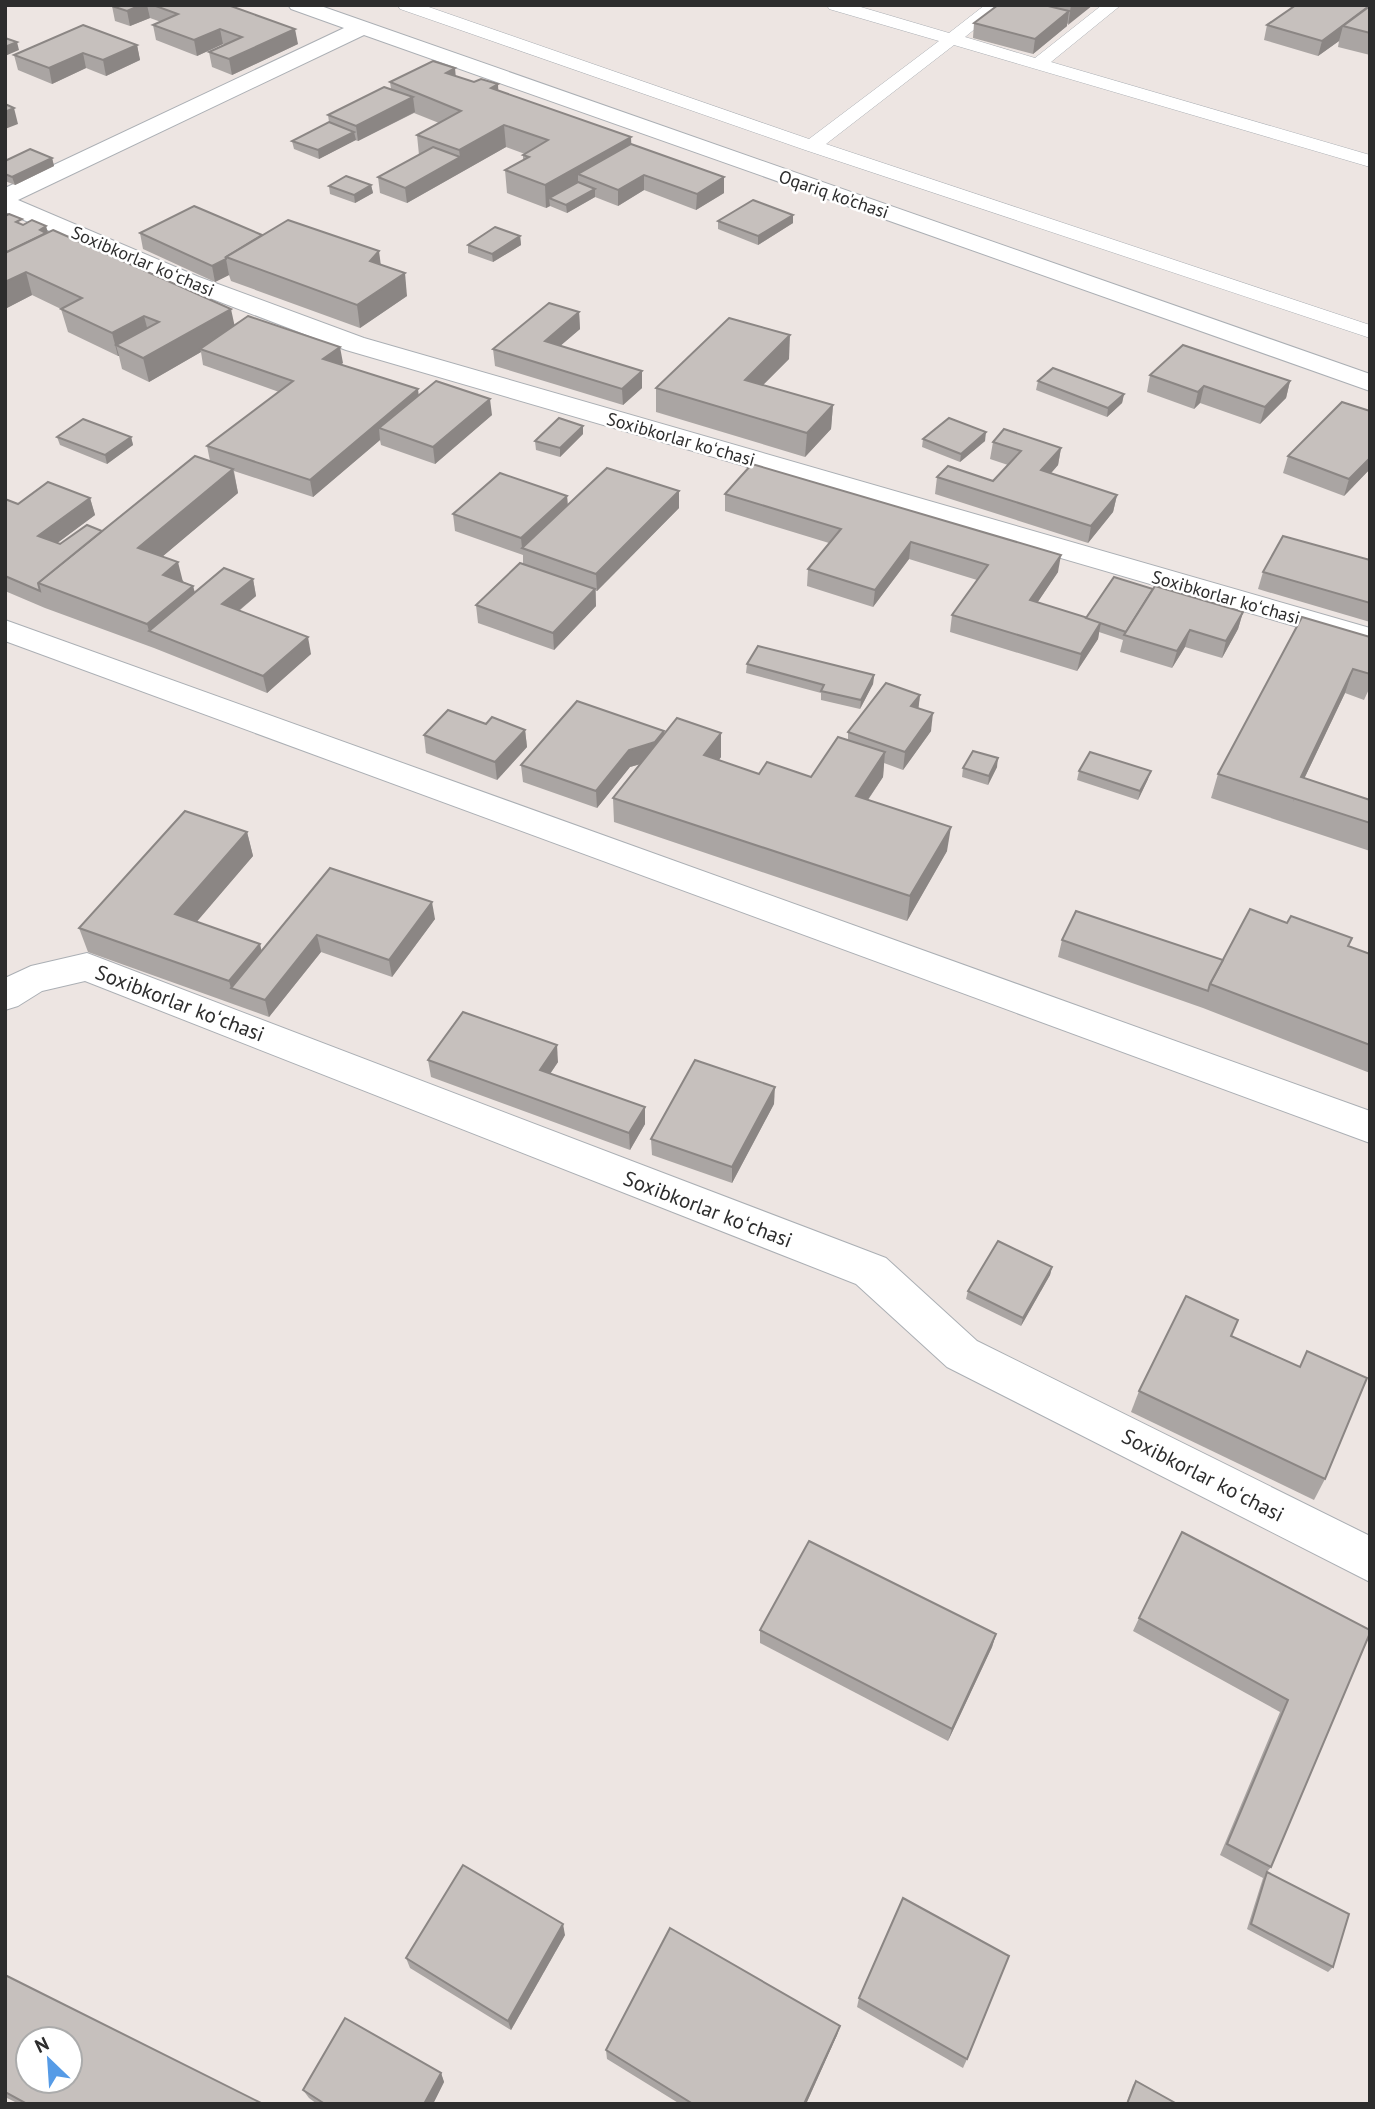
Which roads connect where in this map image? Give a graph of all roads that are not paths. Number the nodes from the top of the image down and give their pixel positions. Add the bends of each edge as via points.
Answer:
1 (298, 5) edge
2 (406, 5) edge
3 (835, 5) edge
4 (996, 5) edge
5 (1113, 5) edge
6 (362, 27) junction
7 (952, 40) junction
8 (1038, 64) junction
9 (812, 146) junction
10 (1370, 161) edge
11 (5, 197) edge
12 (5, 203) edge
13 (1370, 332) edge
14 (1370, 383) edge
15 (5, 630) edge
16 (1370, 638) edge
17 (5, 996) edge
18 (1370, 1127) edge
19 (1370, 1560) edge

1 - 6 street, Oqariq ko'chasi
2 - 9 lane
3 - 7 lane
4 - 7 lane
5 - 8 lane
6 - 11 street
6 - 14 street, Oqariq ko'chasi
7 - 8 lane
7 - 9 lane
8 - 10 lane
9 - 13 lane
12 - 16 street, Soxibkorlar koʻchasi via 190,282 355,344
15 - 18 street
17 - 19 street, Soxibkorlar koʻchasi via 31,980 87,967 871,1271 962,1354

